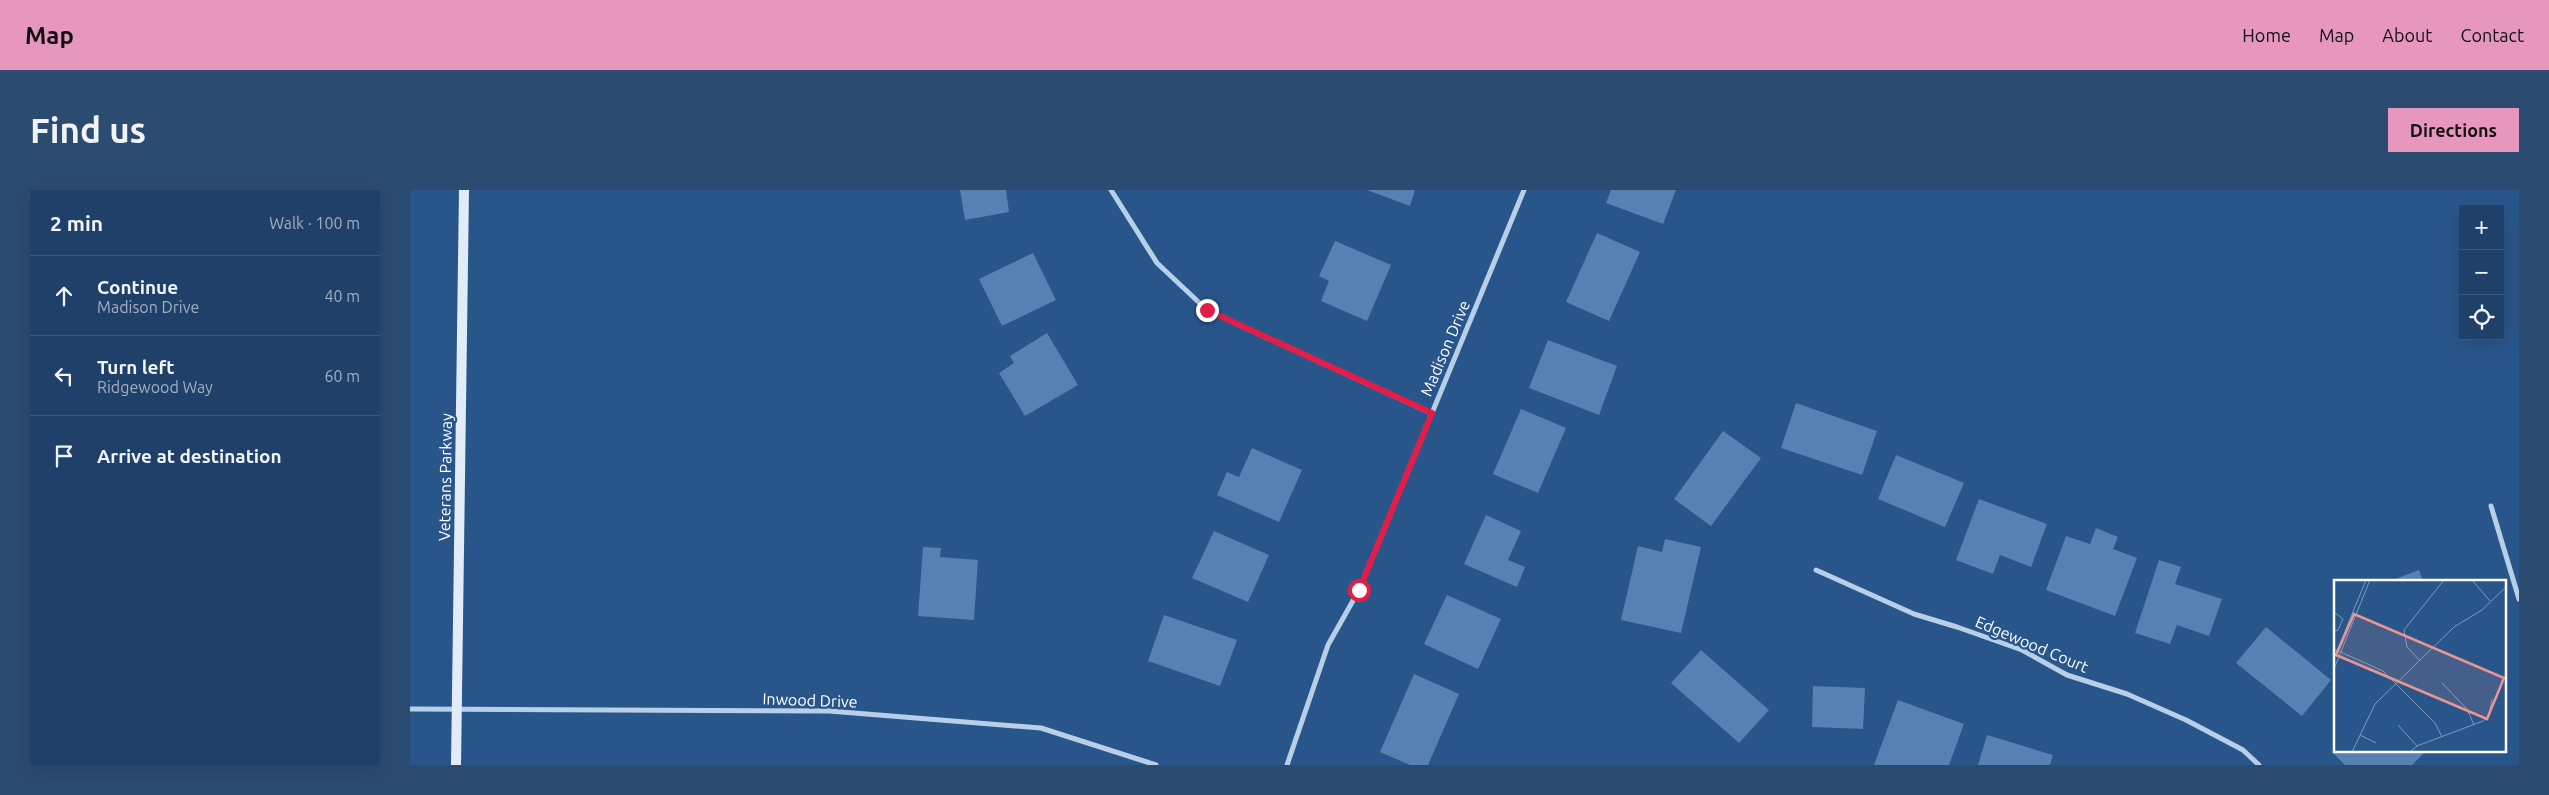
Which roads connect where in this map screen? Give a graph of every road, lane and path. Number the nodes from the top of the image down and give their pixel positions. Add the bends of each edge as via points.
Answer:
1 (464, 190) edge
2 (1112, 190) edge
3 (1524, 190) edge
4 (1432, 413) junction
5 (2491, 506) dead end
6 (1816, 570) dead end
7 (2519, 599) edge
8 (410, 709) edge
9 (456, 710) junction
10 (456, 765) edge
11 (1156, 765) edge
12 (1287, 765) edge
13 (2259, 765) edge

1 - 9 main road, Veterans Parkway
2 - 4 street via 1157,263 1207,310
3 - 4 street, Madison Drive
4 - 12 street, Madison Drive via 1359,590 1328,644
5 - 7 street
6 - 13 street, Edgewood Court via 1914,614 2022,650 2067,675 2127,694 2178,716 2243,750
8 - 9 street, Inwood Drive
9 - 10 main road, Veterans Parkway
9 - 11 street, Inwood Drive via 829,711 1041,728

